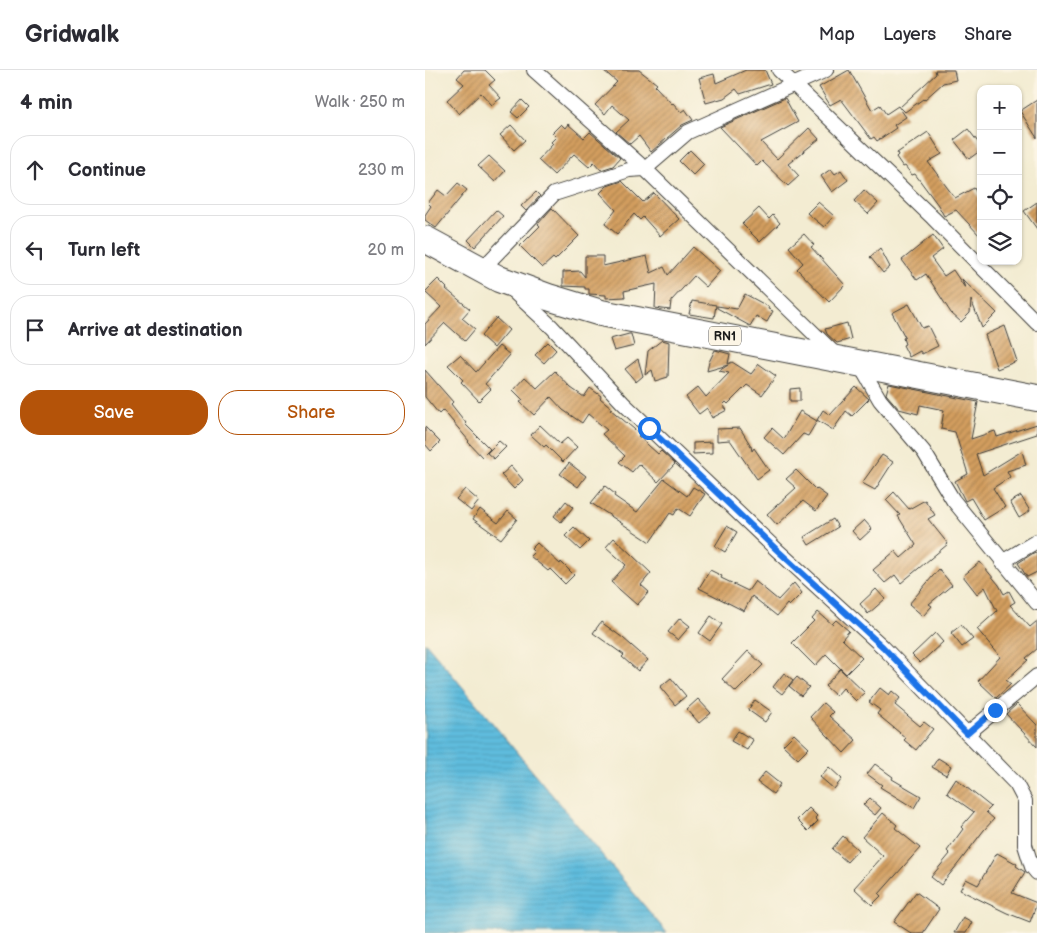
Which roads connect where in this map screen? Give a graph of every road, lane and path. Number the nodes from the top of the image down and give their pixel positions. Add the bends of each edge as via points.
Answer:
1 (534, 70) edge
2 (779, 70) edge
3 (825, 70) edge
4 (792, 84) junction
5 (645, 169) junction
6 (425, 239) edge
7 (491, 274) junction
8 (1036, 320) edge
9 (849, 360) junction
10 (1037, 398) edge
11 (1037, 541) edge
12 (1002, 562) junction
13 (1037, 603) edge
14 (1037, 676) edge
15 (967, 734) junction
16 (1031, 816) edge
17 (1037, 873) edge

1 - 5 street
2 - 4 street
3 - 4 street
4 - 5 street via 688,132
4 - 8 street
5 - 7 street via 629,170 554,194
5 - 9 street
6 - 7 highway, RN1
7 - 9 highway, RN1 via 548,297 601,313
7 - 15 street via 552,326 629,409 883,647
9 - 10 highway, RN1
9 - 12 street via 924,452 953,500
11 - 12 street
12 - 13 street
14 - 15 street
15 - 16 street via 1016,784
16 - 17 street via 1025,845

